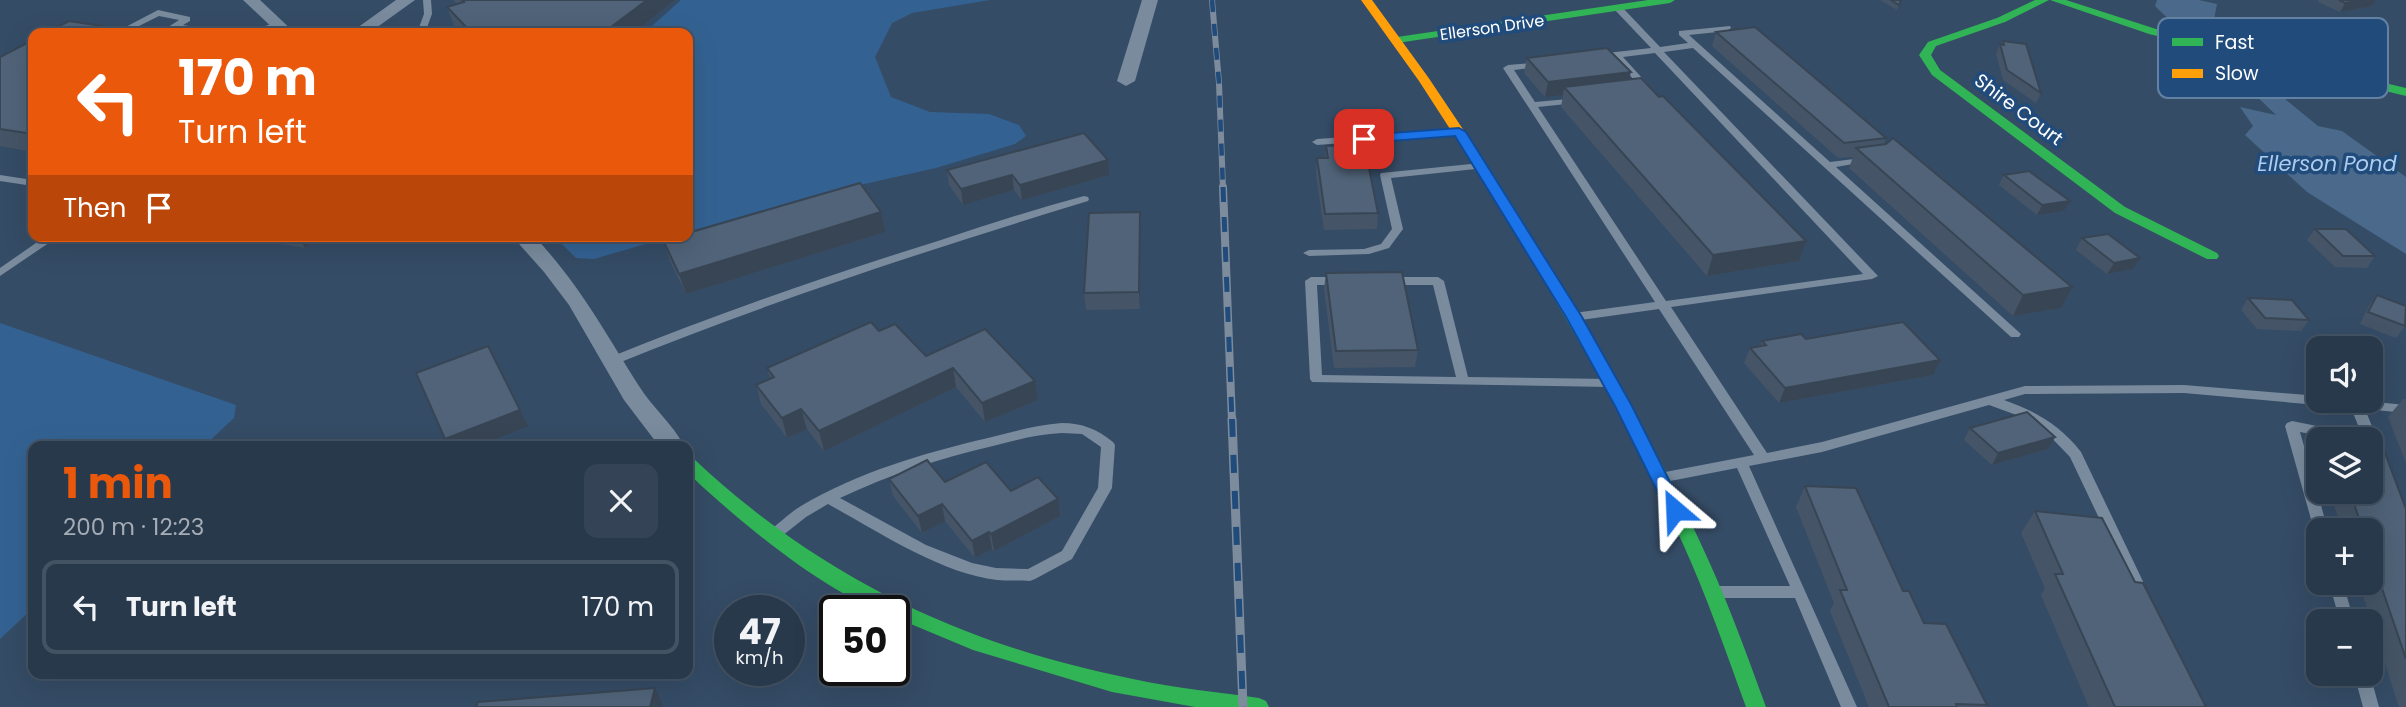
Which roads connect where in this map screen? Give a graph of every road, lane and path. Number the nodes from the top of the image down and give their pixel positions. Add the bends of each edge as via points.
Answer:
1 (251, 0) edge
2 (407, 0) edge
3 (427, 0) edge
4 (1150, 0) edge
5 (1366, 0) edge
6 (1670, 0) edge
7 (2044, 0) edge
8 (2055, 0) edge
9 (1618, 8) junction
10 (178, 27) joint
11 (130, 28) edge
12 (184, 28) edge
13 (281, 28) edge
14 (365, 28) edge
15 (424, 28) edge
16 (1727, 28) edge
17 (2158, 33) edge
18 (1397, 40) junction
19 (1695, 45) junction
20 (1657, 50) junction
21 (1617, 55) junction
22 (1590, 58) edge
23 (1549, 63) edge
24 (1126, 81) dead end
25 (2388, 88) edge
26 (1636, 92) edge
27 (2406, 92) edge
28 (1583, 99) edge
29 (1531, 105) junction
30 (1459, 132) junction
31 (1317, 142) dead end
32 (1878, 158) edge
33 (1829, 165) junction
34 (1481, 166) junction
35 (0, 178) edge
36 (28, 182) edge
37 (1084, 199) dead end
38 (45, 242) edge
39 (528, 242) edge
40 (1309, 253) dead end
41 (2212, 256) dead end
42 (0, 273) edge
43 (1664, 305) junction
44 (1574, 317) junction
45 (2015, 334) dead end
46 (612, 361) junction
47 (1463, 381) junction
48 (1611, 383) junction
49 (1989, 400) junction
50 (2306, 400) edge
51 (2383, 407) edge
52 (2406, 409) edge
53 (2306, 429) edge
54 (668, 441) edge
55 (1763, 458) junction
56 (1741, 462) junction
57 (693, 468) edge
58 (1659, 478) junction
59 (2306, 478) edge
60 (830, 498) junction
61 (772, 536) junction
62 (1713, 592) junction
63 (1800, 592) junction
64 (2148, 607) edge
65 (2365, 686) edge
66 (1259, 707) edge
67 (1756, 707) edge
68 (1849, 707) edge
69 (2371, 707) edge

1 - 13 street
2 - 14 street
3 - 15 lane
4 - 24 street
5 - 18 street
6 - 9 street, Ellerson Drive
7 - 41 street, Shire Court via 1932,44 1925,55 1928,64 2120,210
8 - 17 street
9 - 18 street, Ellerson Drive
9 - 20 lane
10 - 11 lane via 187,19 158,13
10 - 12 lane
16 - 19 lane via 1682,33
18 - 30 street
19 - 20 lane
19 - 33 lane
20 - 21 lane
20 - 43 lane via 1872,275
21 - 22 lane
21 - 26 lane via 1649,90
23 - 29 lane via 1508,68
25 - 27 street
28 - 29 lane
29 - 43 lane
30 - 31 lane
30 - 34 street
32 - 33 lane
33 - 45 lane
34 - 40 lane via 1385,175 1398,229 1385,246 1365,253
34 - 44 street
35 - 36 lane
37 - 46 lane via 892,257 702,323
38 - 42 lane
39 - 46 street via 578,303
43 - 44 lane
43 - 55 lane
44 - 48 street
46 - 54 street
47 - 47 lane via 1316,379 1311,281 1438,281
47 - 48 lane
48 - 58 street
49 - 50 lane via 2025,390 2184,389
49 - 55 lane via 1822,447
49 - 64 lane via 2036,418 2067,440
51 - 52 lane
53 - 59 lane via 2291,426
55 - 56 lane
56 - 58 lane
56 - 63 lane
57 - 61 street
58 - 62 street
60 - 60 lane via 902,465 1032,432 1072,428 1095,433 1108,446 1105,488 1068,555 1030,575 970,568 920,549
60 - 61 lane via 809,507
61 - 66 street via 893,607 1029,660 1114,683
62 - 63 lane
62 - 67 street
63 - 68 lane
65 - 69 lane

